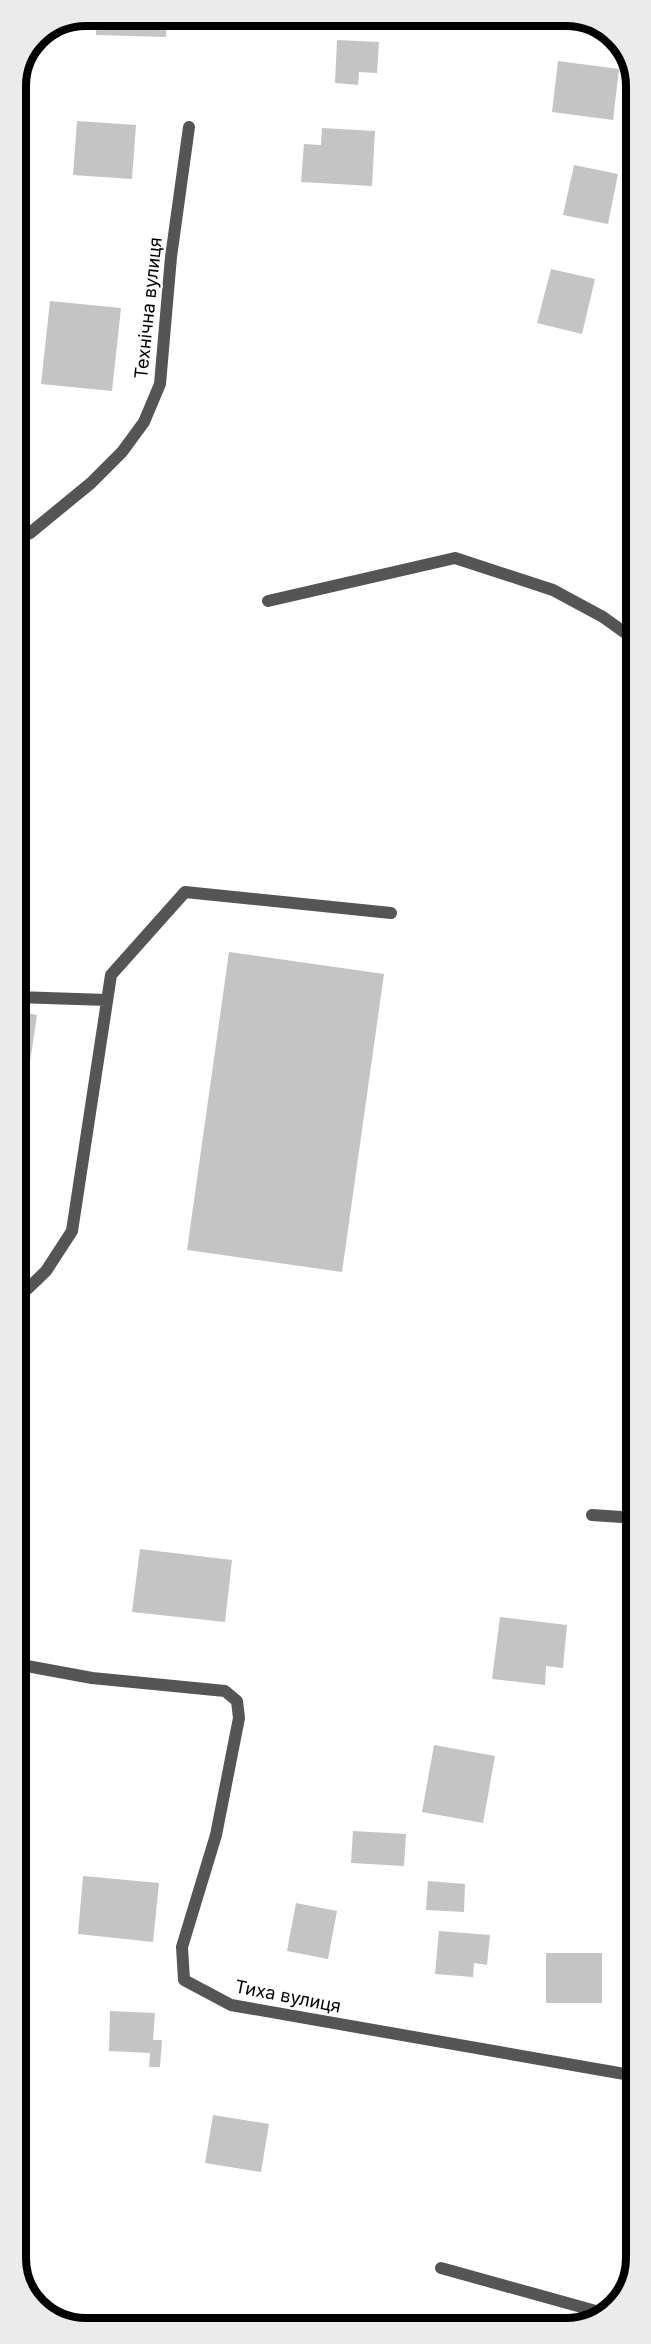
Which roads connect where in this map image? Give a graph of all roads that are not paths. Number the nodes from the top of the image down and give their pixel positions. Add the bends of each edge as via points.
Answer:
1 (189, 127) dead end
2 (26, 535) edge
3 (268, 601) dead end
4 (626, 634) edge
5 (391, 913) dead end
6 (26, 997) edge
7 (107, 1000) junction
8 (26, 1290) edge
9 (592, 1515) dead end
10 (626, 1517) edge
11 (26, 1666) edge
12 (626, 2074) edge
13 (441, 2268) dead end
14 (594, 2311) edge

1 - 2 street, Технічна вулиця via 171,258 160,384 144,422 122,452 91,483
3 - 4 street via 455,558 553,590
5 - 7 street via 184,891 111,975
6 - 7 street
7 - 8 street via 72,1231 46,1271
9 - 10 street
11 - 12 street, Тиха вулиця via 92,1678 225,1691 237,1701 240,1718 216,1835 182,1947 184,1980 231,2006
13 - 14 street

